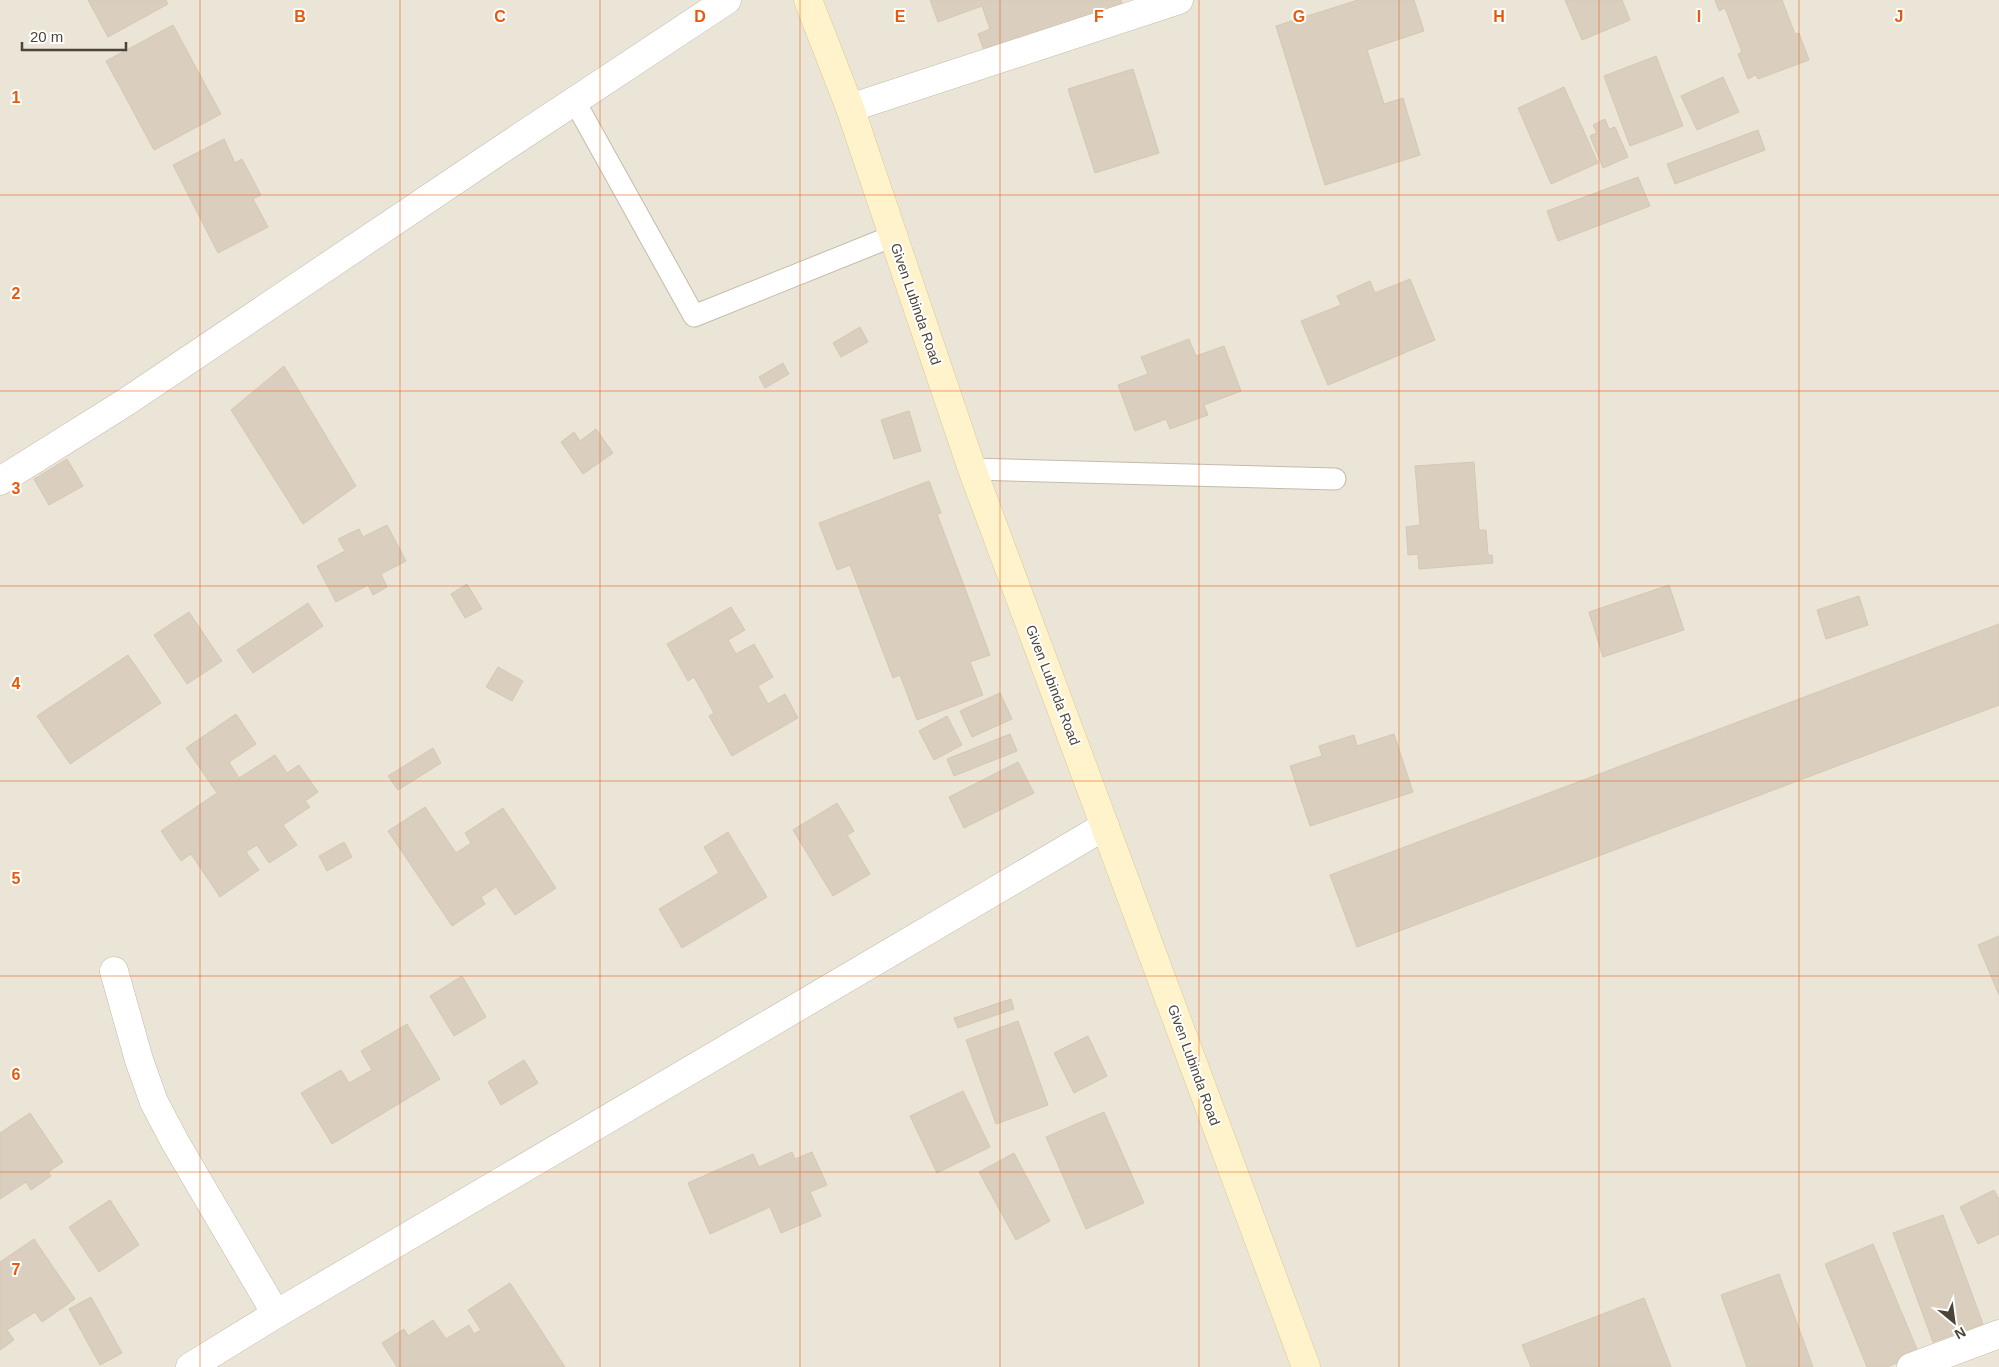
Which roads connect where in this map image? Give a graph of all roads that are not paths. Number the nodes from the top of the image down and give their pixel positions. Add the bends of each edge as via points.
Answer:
1 (726, 0) edge
2 (808, 0) edge
3 (1178, 0) edge
4 (574, 100) junction
5 (850, 108) junction
6 (893, 236) junction
7 (972, 469) junction
8 (1335, 480) dead end
9 (0, 481) edge
10 (1105, 826) junction
11 (114, 971) dead end
12 (276, 1314) junction
13 (1999, 1334) edge
14 (190, 1367) edge
15 (1306, 1367) edge
16 (1911, 1367) edge

1 - 4 street
2 - 5 street, Given Lubinda Road
3 - 5 street
4 - 6 lane via 694,316
4 - 9 street via 134,396
5 - 6 street, Given Lubinda Road
6 - 7 street, Given Lubinda Road
7 - 8 lane
7 - 10 street, Given Lubinda Road
10 - 12 street
10 - 15 street, Given Lubinda Road
11 - 12 street via 154,1102
12 - 14 street
13 - 16 street

